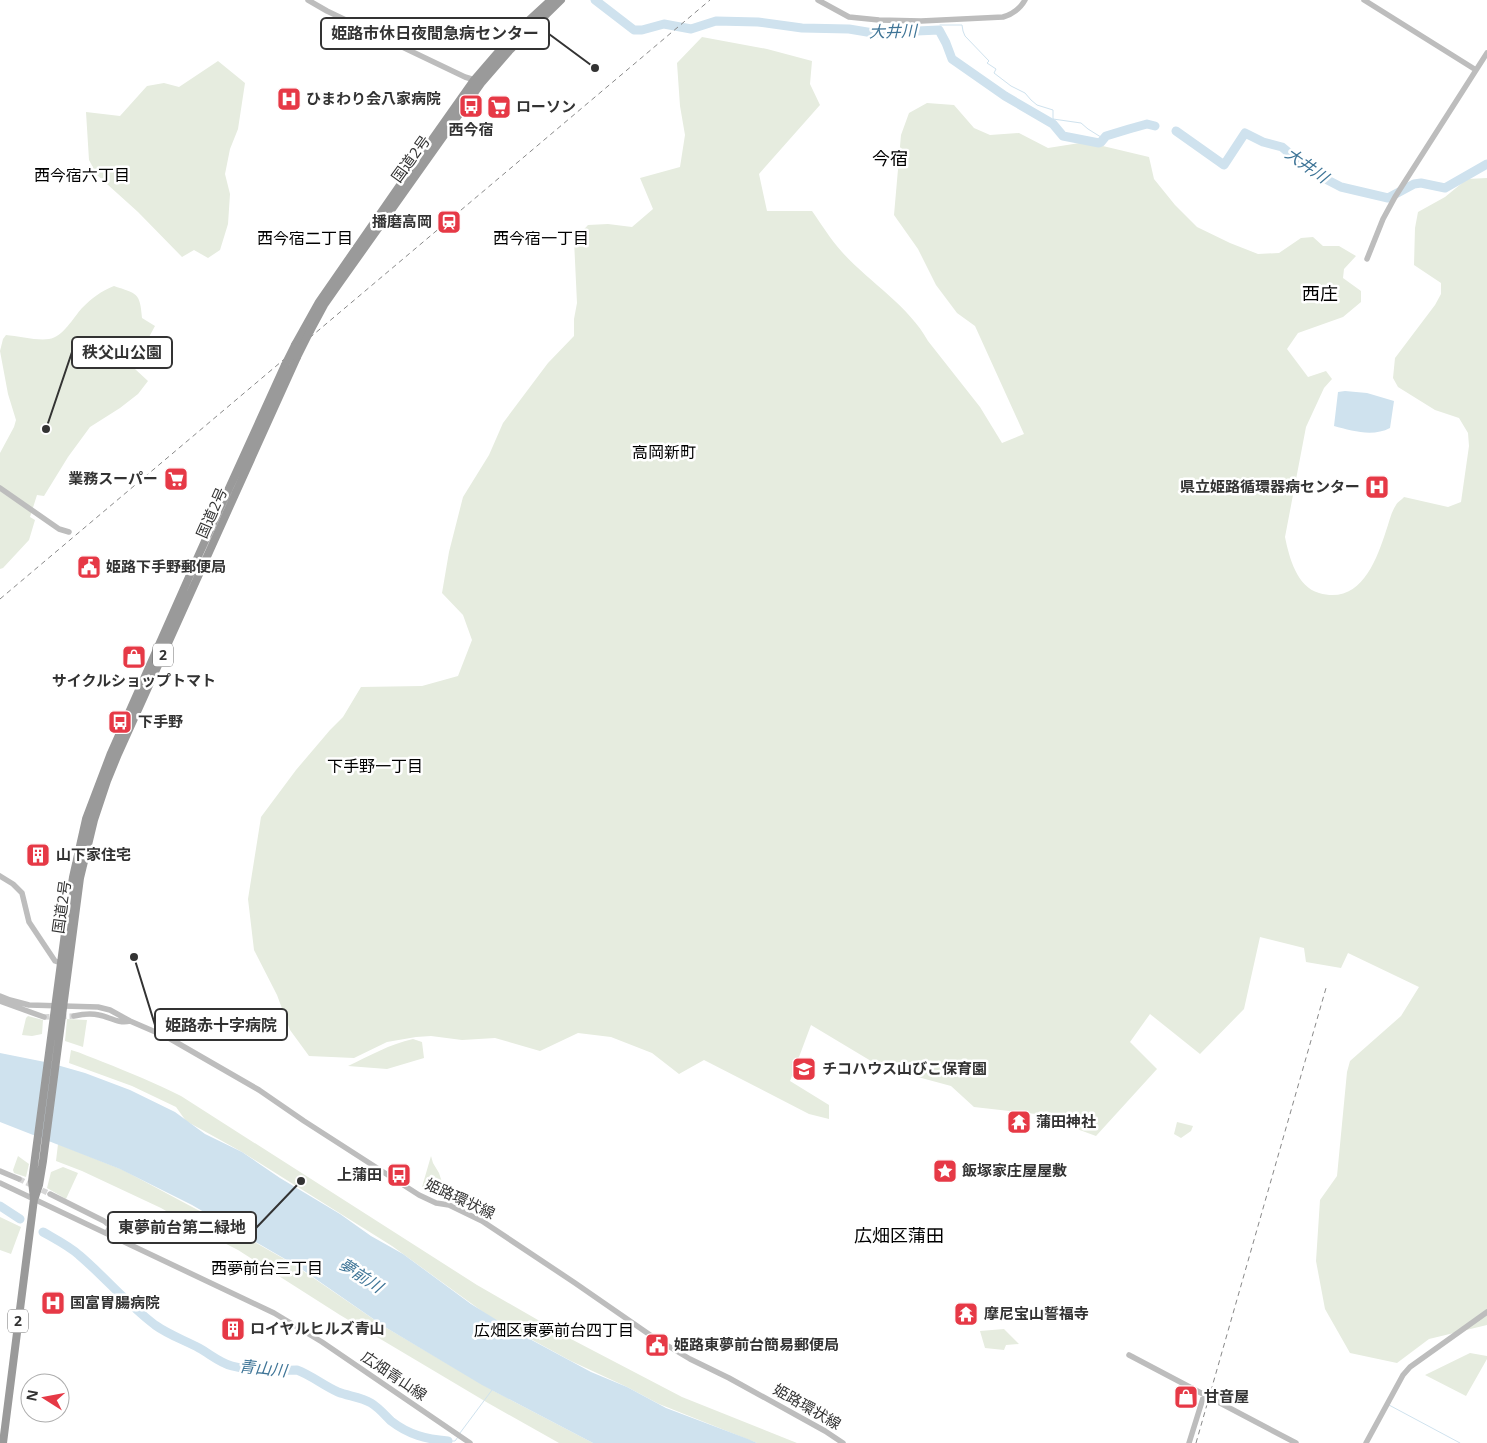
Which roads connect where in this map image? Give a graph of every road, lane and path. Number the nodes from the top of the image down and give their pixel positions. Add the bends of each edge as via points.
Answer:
1 (308, 0) edge
2 (551, 0) edge
3 (561, 0) edge
4 (818, 0) edge
5 (1025, 0) edge
6 (1364, 0) edge
7 (1487, 53) edge
8 (1476, 70) junction
9 (478, 81) junction
10 (1367, 259) dead end
11 (0, 488) edge
12 (69, 532) dead end
13 (0, 876) edge
14 (61, 963) junction
15 (0, 996) edge
16 (0, 1001) edge
17 (59, 1005) junction
18 (74, 1016) tunnel mouth
19 (44, 1017) tunnel mouth
20 (130, 1021) junction
21 (0, 1171) edge
22 (19, 1179) tunnel mouth
23 (0, 1182) edge
24 (50, 1194) tunnel mouth
25 (34, 1199) junction
26 (107, 1233) junction
27 (1487, 1312) edge
28 (1129, 1355) dead end
29 (1204, 1395) junction
30 (3, 1443) edge
31 (470, 1443) edge
32 (843, 1443) edge
33 (1189, 1443) edge
34 (1296, 1443) edge
35 (1366, 1443) edge

1 - 9 main road
2 - 9 highway, 国道2号 / 2 via 512,36
3 - 9 highway, 国道2号 / 2
4 - 5 main road via 849,17 879,20 989,19 1012,14
6 - 8 main road
7 - 8 main road
8 - 10 main road via 1395,197
9 - 14 highway, 国道2号 / 2, bridge via 407,174 319,302 285,365 97,787 73,877
9 - 17 highway, 国道2号 / 2, bridge via 338,285 297,357 107,780 80,878
11 - 12 main road via 59,529
13 - 14 main road via 22,894 29,922 55,961
14 - 17 highway, 国道2号 / 2
15 - 17 main road, 姫路環状線 via 29,1004
16 - 19 main road
17 - 20 main road, 姫路環状線 via 98,1007
17 - 25 highway, 国道2号 / 2 via 39,1160 32,1181
18 - 20 main road via 100,1015
20 - 32 main road, 姫路環状線 via 167,1037 259,1090 419,1195 482,1221 653,1337
21 - 22 main road
23 - 25 main road, 広畑青山線
24 - 26 main road via 104,1221 110,1226
25 - 26 main road, 広畑青山線
25 - 30 highway, 国道2号 / 2
26 - 31 main road, 広畑青山線 via 274,1313
27 - 35 main road via 1410,1367
28 - 29 main road
29 - 33 main road
29 - 34 main road

